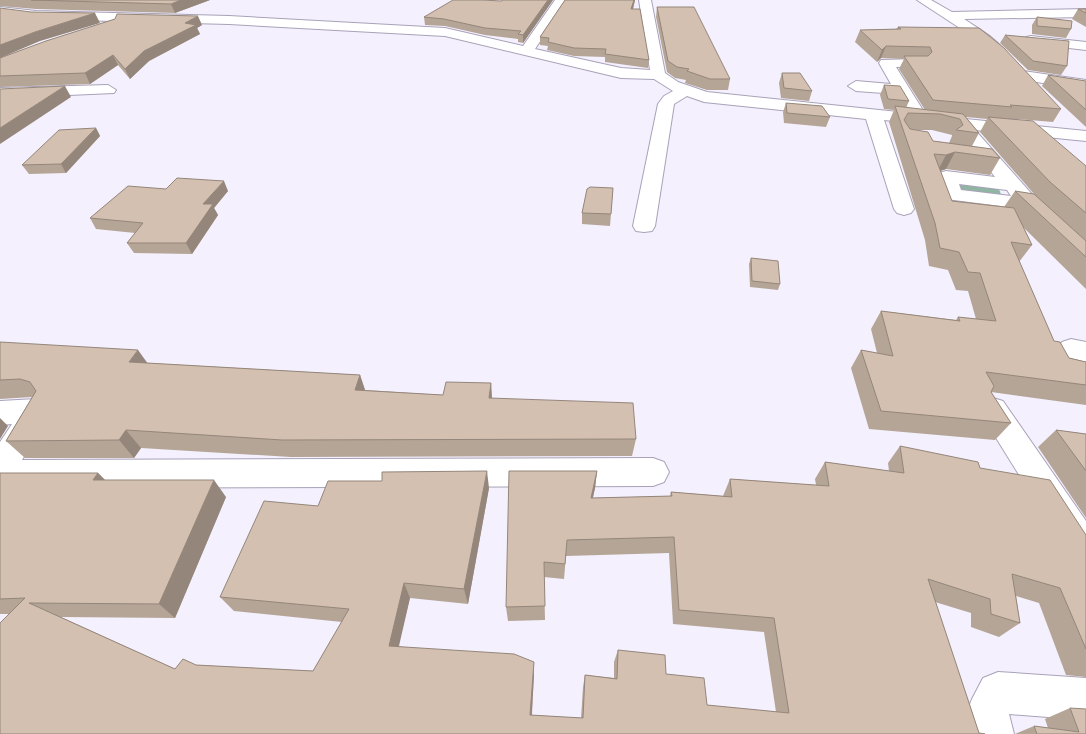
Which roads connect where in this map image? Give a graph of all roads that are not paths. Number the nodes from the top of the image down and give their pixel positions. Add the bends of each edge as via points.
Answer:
1 (561, 0) edge
2 (645, 0) edge
3 (923, 0) edge
4 (110, 3) edge
5 (70, 9) junction
6 (0, 12) edge
7 (1086, 13) edge
8 (948, 16) junction
9 (137, 18) junction
10 (91, 31) edge
11 (980, 35) junction
12 (1086, 46) edge
13 (526, 52) junction
14 (918, 63) edge
15 (1016, 68) junction
16 (658, 75) junction
17 (1086, 85) edge
18 (856, 86) dead end
19 (108, 90) dead end
20 (903, 90) junction
21 (685, 91) junction
22 (1036, 91) edge
23 (0, 92) edge
24 (873, 113) junction
25 (920, 118) junction
26 (1063, 120) dead end
27 (960, 122) junction
28 (1083, 138) edge
29 (978, 144) junction
30 (989, 159) junction
31 (1012, 185) junction
32 (1030, 204) junction
33 (904, 210) dead end
34 (644, 226) dead end
35 (1086, 256) edge
36 (993, 409) edge
37 (0, 413) edge
38 (0, 469) edge
39 (653, 472) dead end
40 (0, 474) edge
41 (1086, 551) edge
42 (1086, 699) edge
43 (992, 734) edge

1 - 13 street
2 - 16 street
3 - 8 street
4 - 5 street
5 - 6 street via 36,15
5 - 9 street
7 - 8 street
8 - 11 street
9 - 10 street
9 - 13 street via 444,32
11 - 12 street
11 - 15 street
13 - 16 street via 621,73
14 - 20 street via 886,63
15 - 17 street
15 - 22 street
16 - 21 street
18 - 20 street
19 - 23 street
20 - 25 street
21 - 24 street via 704,97
21 - 34 street via 666,104
24 - 25 street
24 - 33 street
25 - 27 street
26 - 28 street
27 - 28 street
27 - 29 street
29 - 30 street
29 - 30 street via 956,148
30 - 31 street
31 - 32 street
31 - 32 street via 946,177 953,195
32 - 35 street
36 - 41 street
37 - 38 street via 36,410
39 - 40 street
42 - 43 street via 998,693 987,714

